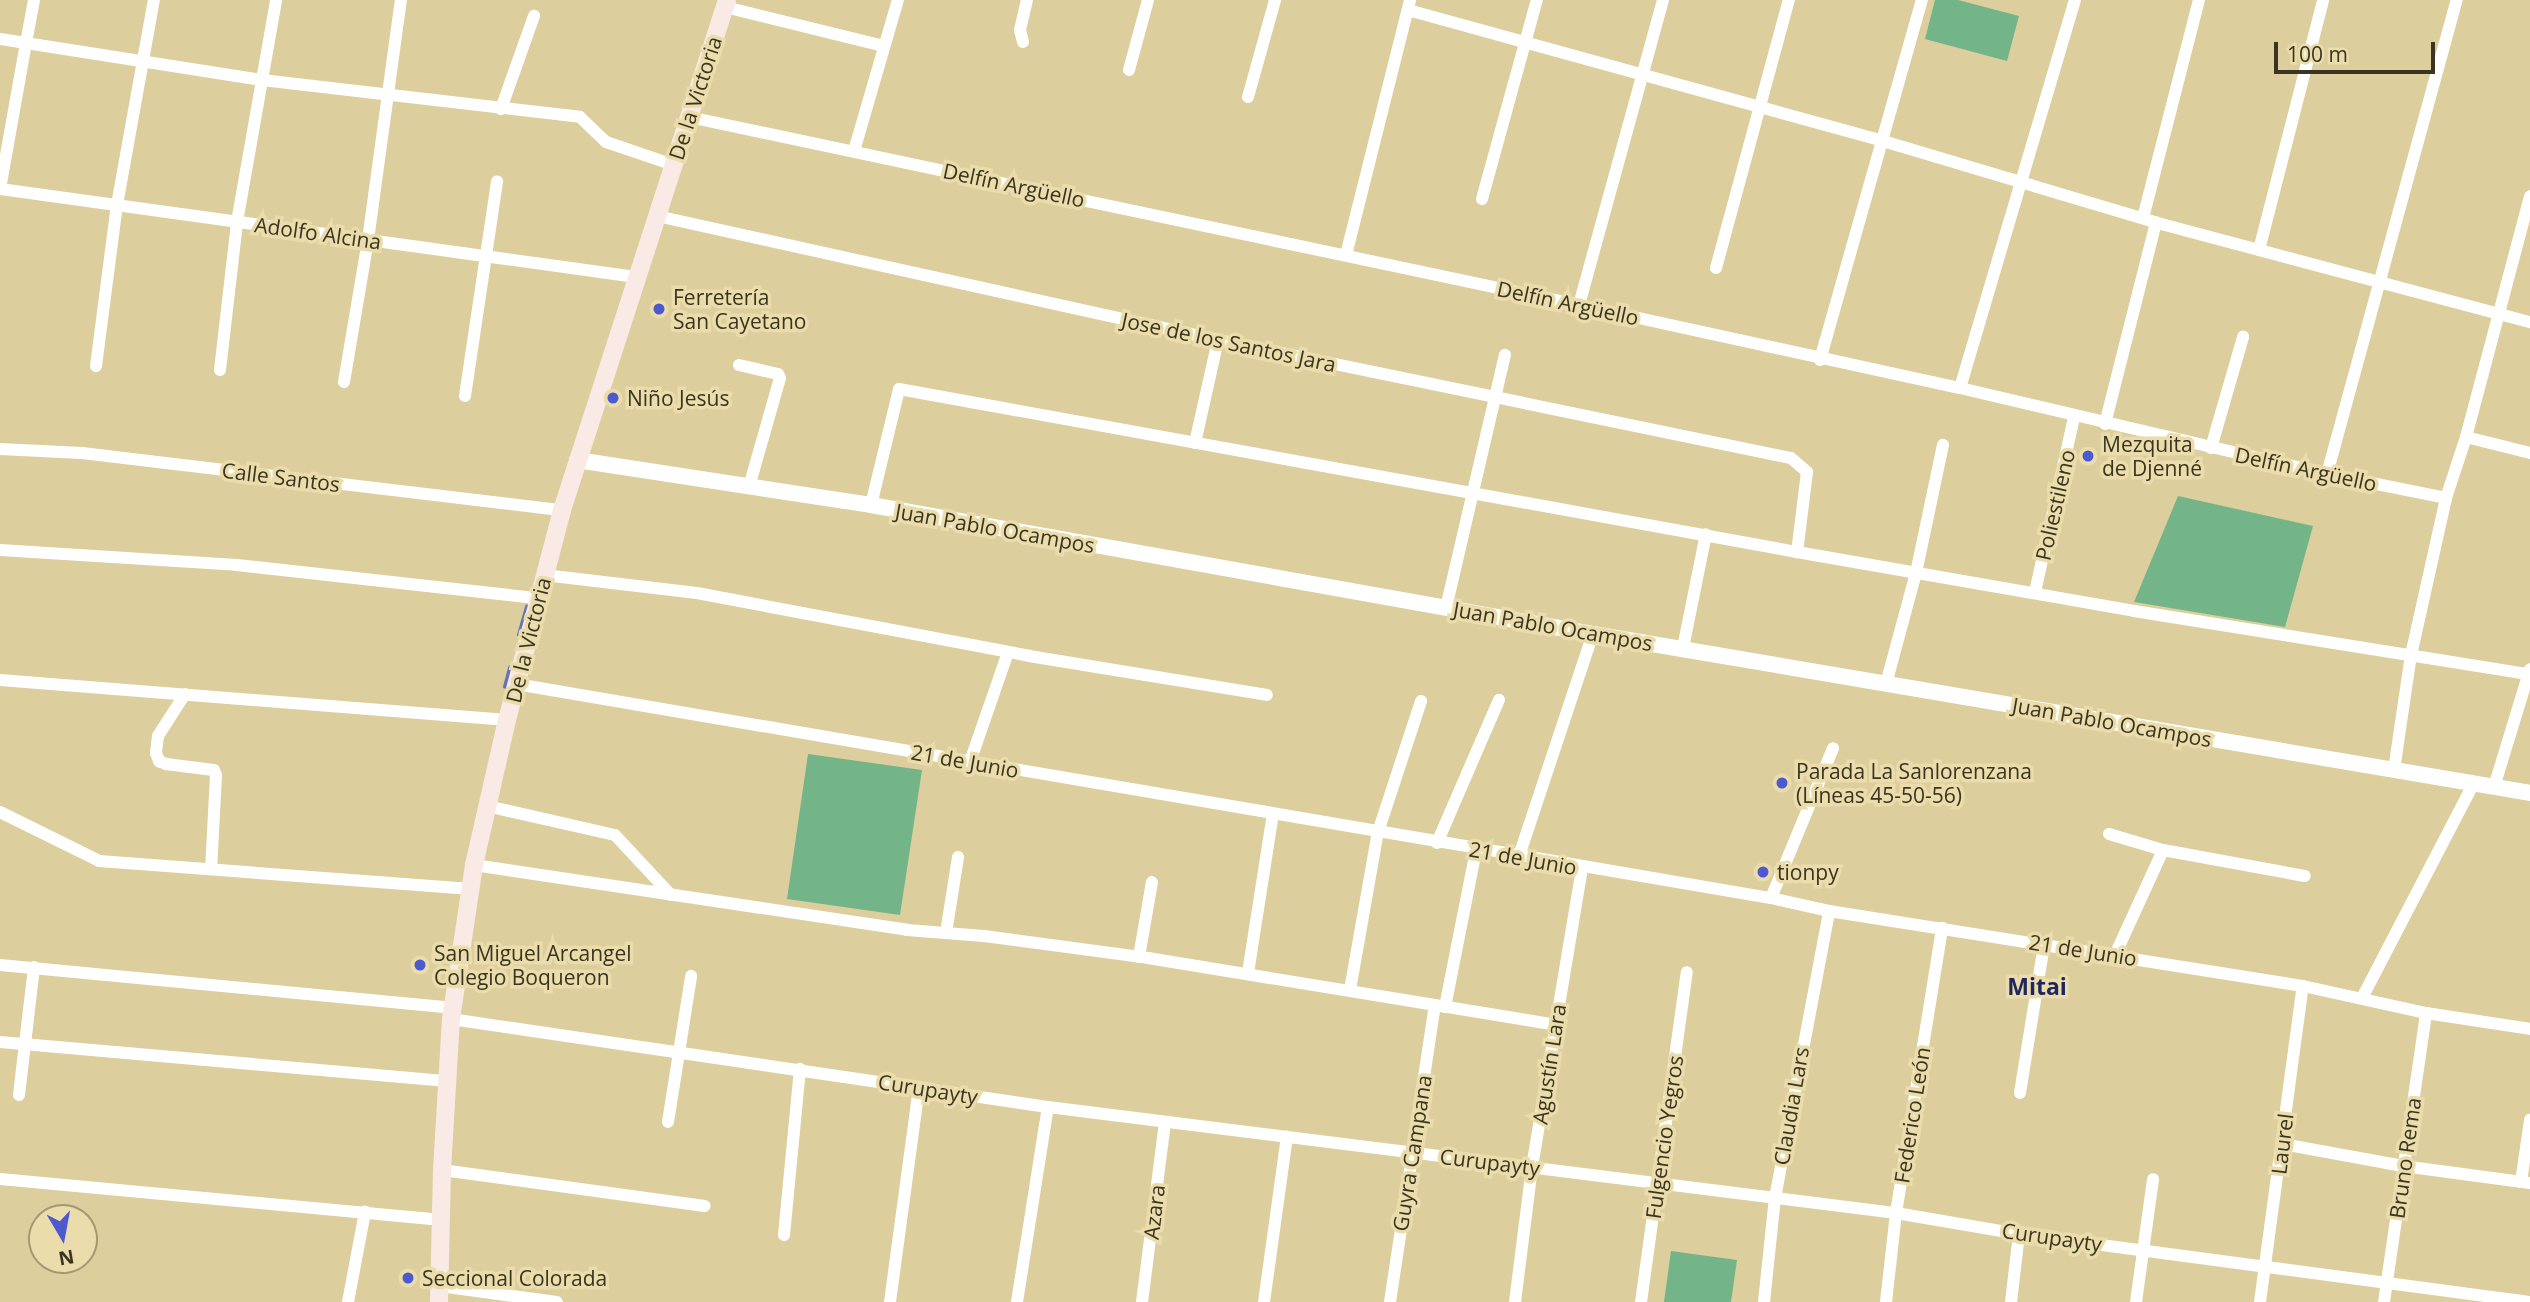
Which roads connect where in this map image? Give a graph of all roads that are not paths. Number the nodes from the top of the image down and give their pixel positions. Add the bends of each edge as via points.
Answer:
1 (34, 0) edge
2 (154, 0) edge
3 (276, 0) edge
4 (401, 0) edge
5 (898, 0) edge
6 (1027, 0) edge
7 (1148, 0) edge
8 (1275, 0) edge
9 (1537, 0) edge
10 (1663, 0) edge
11 (1789, 0) edge
12 (1922, 0) edge
13 (2075, 0) edge
14 (2199, 0) edge
15 (2323, 0) edge
16 (2458, 0) edge
17 (726, 3) edge
18 (1409, 5) edge
19 (534, 16) dead end
20 (0, 39) edge
21 (1525, 41) junction
22 (1023, 42) dead end
23 (26, 43) junction
24 (884, 46) junction
25 (143, 60) junction
26 (1129, 70) dead end
27 (1642, 75) junction
28 (262, 80) junction
29 (387, 96) junction
30 (1248, 97) dead end
31 (1757, 107) junction
32 (501, 109) junction
33 (689, 117) junction
34 (1883, 141) junction
35 (855, 151) junction
36 (674, 165) junction
37 (496, 181) dead end
38 (2022, 181) junction
39 (0, 189) edge
40 (2530, 196) edge
41 (1482, 199) dead end
42 (117, 205) junction
43 (657, 216) junction
44 (2143, 218) junction
45 (237, 222) junction
46 (2156, 222) junction
47 (368, 240) junction
48 (2259, 250) junction
49 (484, 255) junction
50 (1346, 255) junction
51 (1716, 268) dead end
52 (636, 277) junction
53 (2377, 283) junction
54 (1579, 305) junction
55 (2497, 313) junction
56 (2530, 322) edge
57 (2243, 337) dead end
58 (1218, 340) junction
59 (1505, 355) dead end
60 (1820, 360) junction
61 (739, 365) dead end
62 (96, 366) dead end
63 (220, 370) dead end
64 (344, 382) dead end
65 (1960, 388) junction
66 (465, 396) dead end
67 (1495, 398) junction
68 (2074, 417) junction
69 (2105, 424) junction
70 (2466, 437) junction
71 (1195, 443) junction
72 (1943, 445) dead end
73 (2211, 448) junction
74 (0, 449) edge
75 (2530, 453) edge
76 (577, 460) junction
77 (2328, 474) junction
78 (749, 486) junction
79 (1471, 491) junction
80 (2446, 498) junction
81 (871, 505) junction
82 (562, 510) junction
83 (1706, 534) junction
84 (0, 550) edge
85 (1797, 552) junction
86 (1916, 573) junction
87 (544, 575) junction
88 (2035, 592) junction
89 (538, 598) junction
90 (1446, 608) junction
91 (1592, 634) junction
92 (1683, 648) junction
93 (1008, 652) junction
94 (2411, 655) junction
95 (2529, 671) edge
96 (0, 680) edge
97 (516, 684) junction
98 (1886, 684) junction
99 (185, 694) junction
100 (1267, 695) dead end
101 (1499, 700) dead end
102 (1421, 701) dead end
103 (507, 720) junction
104 (1833, 748) dead end
105 (971, 762) junction
106 (2394, 770) junction
107 (2474, 783) junction
108 (2494, 787) junction
109 (2530, 793) edge
110 (487, 806) junction
111 (0, 813) edge
112 (1273, 814) junction
113 (1378, 832) junction
114 (2109, 834) dead end
115 (1437, 843) junction
116 (1476, 850) junction
117 (2163, 850) junction
118 (1519, 856) junction
119 (958, 858) dead end
120 (474, 865) junction
121 (1582, 867) junction
122 (211, 869) junction
123 (2305, 876) dead end
124 (1152, 882) dead end
125 (471, 889) junction
126 (671, 895) junction
127 (1771, 898) junction
128 (1829, 911) junction
129 (1942, 928) junction
130 (946, 933) junction
131 (2045, 944) junction
132 (2115, 955) junction
133 (1139, 957) junction
134 (0, 965) edge
135 (34, 967) junction
136 (1687, 972) dead end
137 (1248, 973) junction
138 (691, 976) dead end
139 (2303, 986) junction
140 (1350, 990) junction
141 (2362, 998) junction
142 (1440, 1006) junction
143 (452, 1013) junction
144 (2426, 1013) junction
145 (1555, 1026) junction
146 (2530, 1029) edge
147 (0, 1042) edge
148 (25, 1044) junction
149 (678, 1051) junction
150 (800, 1069) junction
151 (447, 1080) junction
152 (919, 1087) junction
153 (2020, 1093) dead end
154 (19, 1095) dead end
155 (1048, 1107) junction
156 (2530, 1120) edge
157 (668, 1122) dead end
158 (1165, 1122) junction
159 (1287, 1137) junction
160 (2283, 1144) junction
161 (1412, 1152) junction
162 (2403, 1166) junction
163 (1532, 1167) junction
164 (442, 1170) junction
165 (0, 1179) edge
166 (2153, 1179) dead end
167 (2526, 1183) edge
168 (1657, 1184) junction
169 (1775, 1198) junction
170 (705, 1206) dead end
171 (365, 1212) junction
172 (1896, 1213) junction
173 (442, 1220) junction
174 (2019, 1234) junction
175 (784, 1235) dead end
176 (2143, 1250) junction
177 (2266, 1266) junction
178 (2387, 1281) junction
179 (440, 1294) edge
180 (348, 1302) edge
181 (557, 1302) edge
182 (890, 1302) edge
183 (1017, 1302) edge
184 (1142, 1302) edge
185 (1264, 1302) edge
186 (1390, 1302) edge
187 (1515, 1302) edge
188 (1641, 1302) edge
189 (1764, 1302) edge
190 (1886, 1302) edge
191 (2011, 1302) edge
192 (2136, 1302) edge
193 (2260, 1302) edge
194 (2384, 1302) edge
195 (2530, 1302) edge

1 - 23 street
2 - 25 street
3 - 28 street
4 - 29 street
5 - 24 street
6 - 22 street via 1020,30
7 - 26 street
8 - 30 street
9 - 21 street
10 - 27 street
11 - 31 street
12 - 34 street
13 - 38 street
14 - 44 street
15 - 48 street
16 - 53 street
17 - 24 street
17 - 33 main road, De la Victoria
18 - 21 street
18 - 50 street
19 - 32 street
20 - 23 street
21 - 27 street
21 - 41 street
23 - 25 street
23 - 39 street
24 - 35 street
25 - 28 street
25 - 42 street
27 - 31 street
27 - 54 street
28 - 29 street
28 - 45 street
29 - 32 street
29 - 47 street
31 - 34 street
31 - 51 street
32 - 36 street via 580,117 606,142
33 - 35 street, Delfín Argüello
33 - 36 main road, De la Victoria
34 - 38 street
34 - 60 street
35 - 50 street, Delfín Argüello
36 - 43 main road, De la Victoria
37 - 49 street
38 - 44 street
38 - 65 street
39 - 42 street, Adolfo Alcina
40 - 55 street
42 - 45 street, Adolfo Alcina
42 - 62 street
43 - 52 main road, De la Victoria
43 - 58 street, Jose de los Santos Jara
44 - 46 street
45 - 47 street, Adolfo Alcina
45 - 63 street
46 - 48 street
46 - 69 street
47 - 49 street, Adolfo Alcina
47 - 64 street
48 - 53 street
49 - 52 street, Adolfo Alcina
49 - 66 street
50 - 54 street, Delfín Argüello
52 - 76 main road, De la Victoria
53 - 55 street
53 - 77 street
54 - 60 street, Delfín Argüello
55 - 56 street
55 - 70 street
57 - 73 street
58 - 67 street, Jose de los Santos Jara
58 - 71 street
59 - 67 street
60 - 65 street, Delfín Argüello
61 - 78 street via 780,378
65 - 68 street, Delfín Argüello
67 - 79 street
67 - 85 street, Jose de los Santos Jara via 1791,458 1807,472
68 - 69 street, Delfín Argüello
68 - 88 street, Poliestileno
69 - 73 street, Delfín Argüello
70 - 75 street
70 - 80 street
71 - 79 street
71 - 81 street via 899,389
72 - 86 street
73 - 77 street, Delfín Argüello
74 - 82 street, Calle Santos via 82,453
76 - 78 street, Juan Pablo Ocampos
76 - 82 main road, De la Victoria
77 - 80 street, Delfín Argüello
78 - 81 street, Juan Pablo Ocampos
79 - 83 street
79 - 90 street
80 - 94 street
81 - 90 street, Juan Pablo Ocampos
82 - 87 main road, De la Victoria
83 - 85 street
83 - 92 street
84 - 89 street via 237,565
85 - 86 street
86 - 88 street
86 - 98 street
87 - 89 main road, De la Victoria
87 - 93 street via 697,593
88 - 94 street
89 - 97 main road, De la Victoria
90 - 91 street, Juan Pablo Ocampos
91 - 92 street, Juan Pablo Ocampos
91 - 118 street
92 - 98 street, Juan Pablo Ocampos
93 - 100 street
93 - 105 street
94 - 95 street
94 - 106 street
95 - 108 street
96 - 99 street
97 - 103 main road, De la Victoria
97 - 105 street, 21 de Junio
98 - 106 street, Juan Pablo Ocampos
99 - 103 street
99 - 122 street via 158,736 156,753 166,764 214,769
101 - 115 street
102 - 113 street
103 - 110 main road, De la Victoria
104 - 127 street
105 - 112 street, 21 de Junio
106 - 107 street, Juan Pablo Ocampos
107 - 108 street, Juan Pablo Ocampos
107 - 141 street
108 - 109 street, Juan Pablo Ocampos
110 - 120 main road, De la Victoria
110 - 126 street via 615,835
111 - 122 street via 99,861
112 - 113 street, 21 de Junio
112 - 137 street
113 - 115 street, 21 de Junio
113 - 140 street
114 - 117 street
115 - 116 street, 21 de Junio
116 - 118 street, 21 de Junio
116 - 142 street, Guyra Campana
117 - 123 street
117 - 132 street
118 - 121 street, 21 de Junio
119 - 130 street
120 - 125 main road, De la Victoria
120 - 126 street
121 - 127 street, 21 de Junio
121 - 145 street, Agustín Lara
122 - 125 street
124 - 133 street
125 - 143 main road, De la Victoria
126 - 130 street
127 - 128 street, 21 de Junio
128 - 129 street, 21 de Junio
128 - 169 street, Claudia Lars
129 - 131 street, 21 de Junio
129 - 172 street, Federico León
130 - 133 street
131 - 132 street, 21 de Junio
131 - 153 street
132 - 139 street, 21 de Junio
133 - 137 street
134 - 135 street, Curupayty
135 - 143 street, Curupayty
135 - 148 street
136 - 168 street, Fulgencio Yegros
137 - 140 street
138 - 149 street
139 - 141 street, 21 de Junio
139 - 160 street, Laurel
140 - 142 street
141 - 144 street, 21 de Junio
142 - 145 street
142 - 161 street, Guyra Campana
143 - 149 street, Curupayty
143 - 151 main road, De la Victoria
144 - 146 street, 21 de Junio
144 - 162 street, Bruno Rema
145 - 163 street, Agustín Lara
147 - 148 street
148 - 151 street
148 - 154 street
149 - 150 street, Curupayty
149 - 157 street
150 - 152 street, Curupayty
150 - 175 street
151 - 164 main road, De la Victoria
152 - 155 street, Curupayty
152 - 182 street
155 - 158 street, Curupayty
155 - 183 street
156 - 167 street
158 - 159 street, Curupayty
158 - 184 street, Azara
159 - 161 street, Curupayty
159 - 185 street
160 - 162 street
160 - 177 street, Laurel
161 - 163 street, Curupayty
161 - 186 street, Guyra Campana
162 - 167 street
162 - 178 street, Bruno Rema
163 - 168 street, Curupayty
163 - 187 street, Agustín Lara
164 - 170 street
164 - 173 main road, De la Victoria
165 - 171 street
166 - 176 street
168 - 169 street, Curupayty
168 - 188 street, Fulgencio Yegros
169 - 172 street, Curupayty
169 - 189 street, Claudia Lars
171 - 173 street
171 - 180 street
172 - 174 street, Curupayty
172 - 190 street, Federico León
173 - 179 main road, De la Victoria
174 - 176 street, Curupayty
174 - 191 street
176 - 177 street, Curupayty
176 - 192 street
177 - 178 street, Curupayty
177 - 193 street, Laurel
178 - 194 street, Bruno Rema
178 - 195 street, Curupayty
179 - 181 street

